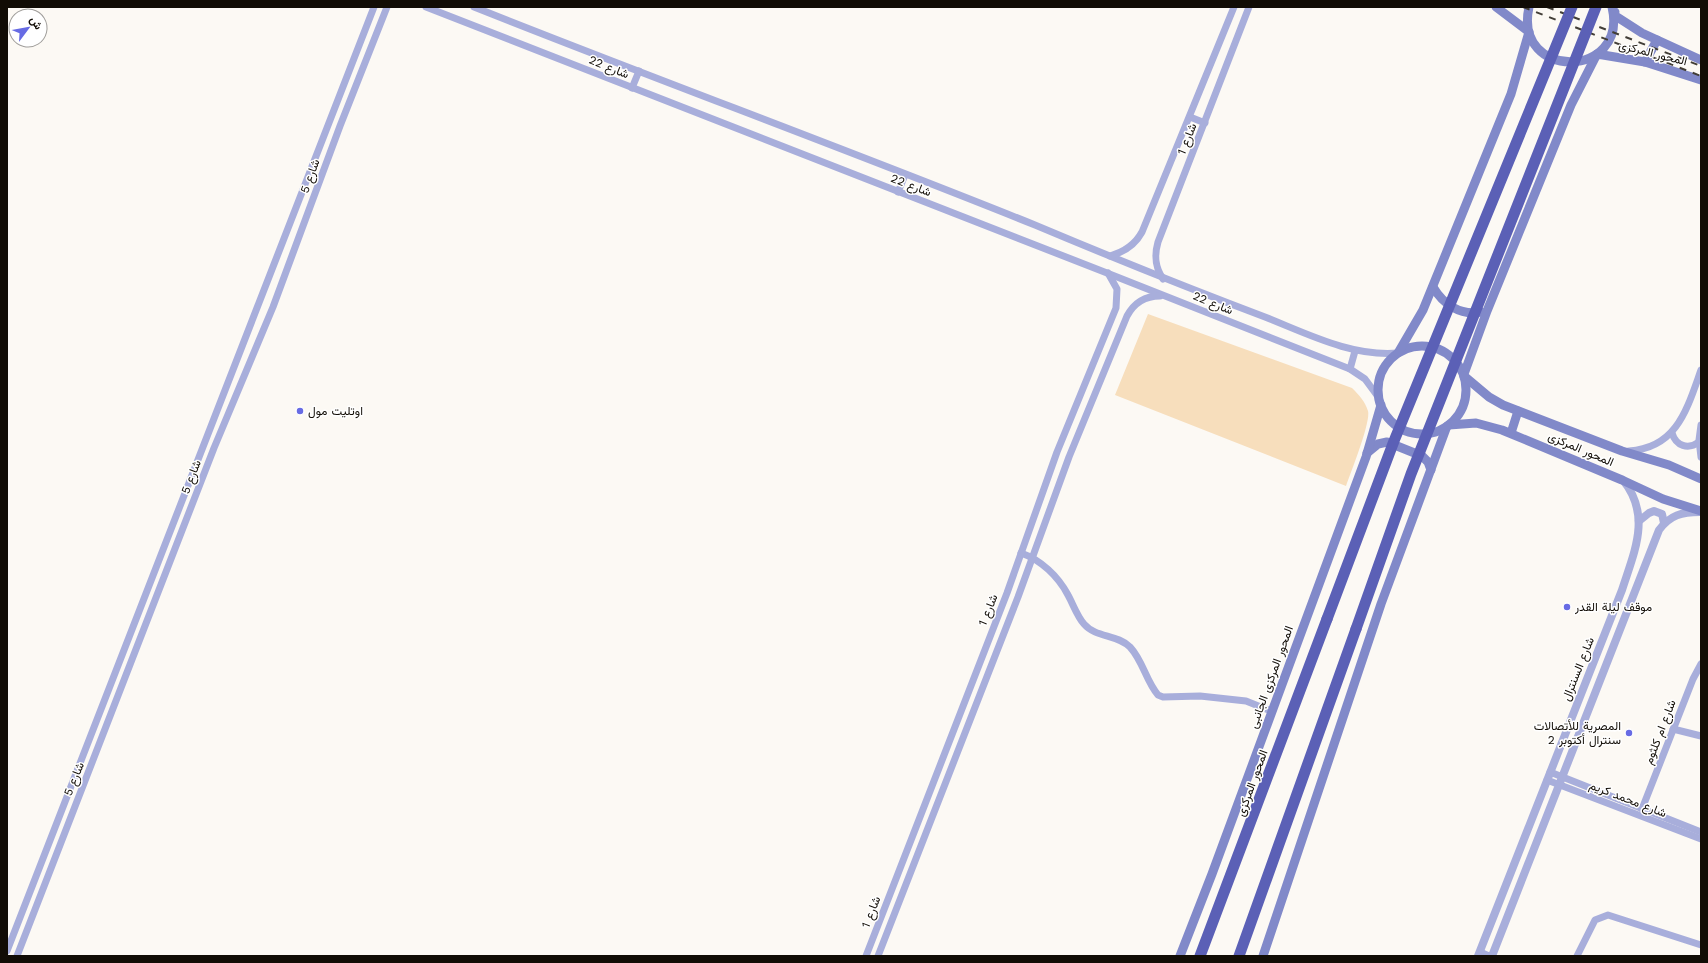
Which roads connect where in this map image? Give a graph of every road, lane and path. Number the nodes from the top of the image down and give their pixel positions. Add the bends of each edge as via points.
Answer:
1 (374, 7) edge
2 (387, 7) edge
3 (426, 7) edge
4 (474, 7) edge
5 (1234, 7) edge
6 (1249, 7) edge
7 (1496, 7) edge
8 (1529, 7) edge
9 (1572, 7) edge
10 (1596, 7) edge
11 (1614, 10) edge
12 (1529, 32) junction
13 (1657, 40) junction
14 (1597, 54) junction
15 (1701, 60) edge
16 (1645, 62) junction
17 (639, 71) junction
18 (1701, 80) edge
19 (632, 88) junction
20 (1190, 117) junction
21 (1205, 123) junction
22 (905, 174) junction
23 (898, 192) junction
24 (1110, 256) junction
25 (1108, 273) junction
26 (1164, 279) junction
27 (1433, 287) junction
28 (1163, 296) junction
29 (1487, 311) junction
30 (1355, 351) junction
31 (1398, 353) junction
32 (1350, 369) junction
33 (1701, 370) edge
34 (1464, 375) junction
35 (1380, 402) junction
36 (1518, 411) junction
37 (1448, 425) junction
38 (1701, 425) edge
39 (1510, 433) junction
40 (1672, 434) junction
41 (1699, 442) junction
42 (1622, 451) junction
43 (1367, 454) junction
44 (1701, 457) edge
45 (1431, 470) junction
46 (1701, 479) edge
47 (1622, 480) junction
48 (1701, 511) edge
49 (1639, 521) junction
50 (1664, 523) junction
51 (1022, 553) junction
52 (1034, 558) junction
53 (144, 598) junction
54 (155, 601) junction
55 (1701, 664) edge
56 (1271, 711) junction
57 (1673, 729) junction
58 (1701, 736) edge
59 (1548, 776) junction
60 (1560, 781) junction
61 (1642, 809) junction
62 (1701, 832) edge
63 (1701, 839) edge
64 (1701, 944) edge
65 (7, 951) edge
66 (1479, 954) edge
67 (17, 956) edge
68 (866, 956) edge
69 (878, 956) edge
70 (1180, 956) edge
71 (1200, 956) edge
72 (1239, 956) edge
73 (1263, 956) edge
74 (1490, 956) edge
75 (1577, 956) edge

1 - 53 street, شارع 5
2 - 54 street, شارع 5 via 272,307
3 - 19 street, شارع 22
4 - 17 street, شارع 22
5 - 20 street, شارع 1
6 - 21 street, شارع 1
7 - 12 main road
8 - 12 main road, المحور المركزى
9 - 71 highway, المحور المركزى, bridge via 1394,441
10 - 72 highway, bridge via 1414,466
11 - 13 main road, المحور المركزى via 1627,25
11 - 14 main road, المحور المركزى via 1610,37
12 - 14 main road, المحور المركزى via 1538,49 1556,61 1578,62
12 - 27 main road via 1511,94
13 - 15 main road, المحور المركزى
13 - 16 main road
14 - 16 main road, المحور المركزى
14 - 29 main road via 1571,105
16 - 18 main road, المحور المركزى
17 - 19 street
17 - 22 street, شارع 22
19 - 23 street, شارع 22
20 - 21 street
20 - 24 street, شارع 1 via 1139,239 1129,248
21 - 26 street, شارع 1 via 1158,242 1155,260
22 - 23 street
22 - 24 street, شارع 22
23 - 25 street, شارع 22
24 - 26 street, شارع 22
25 - 28 street, شارع 22
25 - 51 street, شارع 1 via 1117,289 1116,308 1057,452
26 - 30 street, شارع 22
27 - 29 main road via 1438,296 1456,309 1477,313
27 - 31 main road
28 - 32 street, شارع 22
28 - 52 street, شارع 1 via 1141,300 1127,316 1068,457
29 - 34 main road
30 - 31 street, شارع 22 via 1376,354
30 - 32 street
31 - 34 main road via 1418,346 1433,347 1452,357
31 - 35 main road via 1383,370 1379,383
32 - 35 street, شارع 22 via 1365,379
33 - 40 street via 1680,422
34 - 36 main road, المحور المركزى via 1489,397
34 - 37 main road via 1465,399 1460,413
35 - 37 main road via 1396,424 1409,432 1425,434
35 - 43 main road, المحور المركزى الجانبى
36 - 39 main road
36 - 42 main road, المحور المركزى
37 - 39 main road, المحور المركزى via 1476,423
37 - 45 main road
38 - 41 street
39 - 47 main road, المحور المركزى
40 - 41 street via 1675,440 1684,446 1692,446
40 - 42 street via 1653,446
41 - 44 street
42 - 46 main road, المحور المركزى via 1669,465
43 - 45 main road via 1378,444 1387,442 1422,456
43 - 56 main road, المحور المركزى الجانبى
45 - 73 main road via 1381,604
47 - 48 main road, المحور المركزى via 1663,499
47 - 49 street, شارع السنترال via 1634,500
48 - 50 street, شارع السنترال via 1681,513
49 - 50 street via 1654,511 1662,514
49 - 59 street, شارع السنترال via 1639,536 1622,590
50 - 60 street, شارع السنترال via 1654,540
51 - 52 street
51 - 68 street, شارع 1
52 - 56 street via 1065,589 1085,625 1096,633 1121,641 1130,647 1158,695 1246,701
52 - 69 street, شارع 1
53 - 54 street
53 - 65 street, شارع 5
54 - 67 street, شارع 5
55 - 57 street, شارع ام كلثوم
56 - 70 main road, المحور المركزى الجانبى
57 - 58 street
57 - 61 street, شارع ام كلثوم
59 - 60 street, شارع محمد كريم
59 - 66 street, شارع السنترال
60 - 61 street, شارع محمد كريم
60 - 63 street, شارع محمد كريم
60 - 74 street, شارع السنترال
61 - 62 street, شارع محمد كريم
64 - 75 street via 1608,915 1595,920
66 - 74 street

